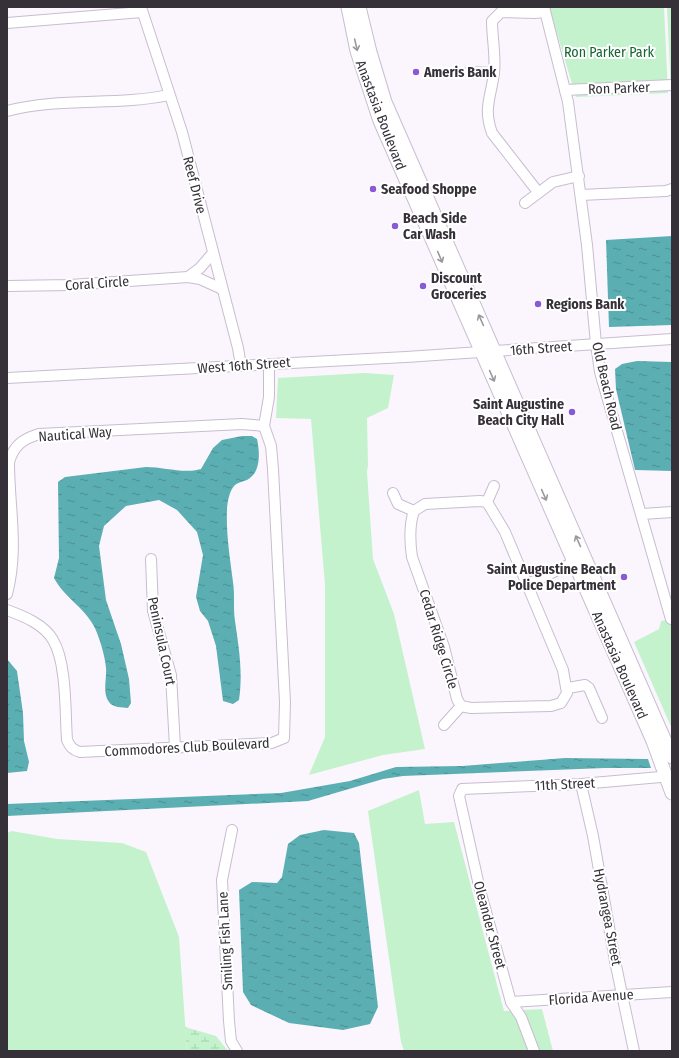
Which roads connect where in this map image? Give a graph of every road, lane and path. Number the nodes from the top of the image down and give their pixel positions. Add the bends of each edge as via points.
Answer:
1 (348, 7) edge
2 (359, 7) edge
3 (142, 9) edge
4 (544, 9) edge
5 (7, 23) edge
6 (469, 72) dead end
7 (494, 73) junction
8 (672, 86) edge
9 (566, 90) junction
10 (169, 95) junction
11 (7, 110) edge
12 (579, 176) junction
13 (672, 189) edge
14 (538, 192) junction
15 (581, 195) junction
16 (525, 203) dead end
17 (213, 253) junction
18 (188, 277) junction
19 (7, 286) edge
20 (222, 289) junction
21 (672, 339) edge
22 (596, 344) junction
23 (488, 351) junction
24 (269, 364) junction
25 (241, 366) junction
26 (7, 378) edge
27 (264, 426) junction
28 (494, 486) dead end
29 (394, 493) dead end
30 (486, 502) junction
31 (414, 511) junction
32 (672, 512) edge
33 (642, 514) junction
34 (151, 559) dead end
35 (580, 560) junction
36 (528, 584) junction
37 (7, 594) edge
38 (7, 610) edge
39 (671, 619) edge
40 (568, 688) junction
41 (461, 706) junction
42 (602, 718) dead end
43 (444, 725) dead end
44 (175, 747) junction
45 (672, 757) edge
46 (670, 777) edge
47 (581, 784) junction
48 (672, 793) edge
49 (460, 794) joint
50 (232, 830) dead end
51 (672, 992) edge
52 (623, 995) junction
53 (511, 1002) junction
54 (237, 1051) edge
55 (534, 1051) edge
56 (634, 1051) edge

1 -> 23 main road, Anastasia Boulevard via 359,56 380,121
23 -> 2 main road, Anastasia Boulevard via 385,102
3 - 5 street
3 - 10 street, Reef Drive
4 - 7 street via 501,12 494,17
4 - 9 street, Old Beach Road
6 - 7 street
7 - 14 street via 487,104 490,128
8 - 9 street, Ron Parker
9 - 12 street, Old Beach Road
10 - 11 street via 44,104
10 - 17 street, Reef Drive via 182,132
12 - 14 street via 553,182
12 - 15 street, Old Beach Road
13 - 15 street
14 - 16 street
15 - 22 street, Old Beach Road
17 - 18 street
17 - 20 street, Reef Drive
18 - 19 street, Coral Circle via 70,285
18 - 20 street, Coral Circle via 200,279
20 - 25 street, Reef Drive
21 - 22 street, 16th Street
22 - 23 street, 16th Street
22 - 33 street, Old Beach Road via 606,396
23 - 24 street, West 16th Street
23 - 35 main road, Anastasia Boulevard
24 - 25 street, West 16th Street
24 - 27 street, Commodores Club Boulevard via 269,396
25 - 26 street, West 16th Street
27 - 37 street, Nautical Way via 234,425 39,434 26,438 17,445 10,462 14,546
27 - 44 street, Commodores Club Boulevard via 271,446 273,469 285,702 284,738 272,743
28 - 30 street
29 - 31 street via 398,504
30 - 31 street via 425,504
30 - 36 street via 505,532
31 - 41 street, Cedar Ridge Circle via 410,545 412,557 444,647
32 - 33 street
33 - 39 street, Old Beach Road
34 - 44 street, Peninsula Court via 153,611 171,675
35 - 36 street
35 - 45 main road, Anastasia Boulevard
35 - 46 main road, Anastasia Boulevard
36 - 40 street
38 - 44 street, Commodores Club Boulevard via 35,623 53,639 61,662 67,740 70,746 80,752
40 - 41 street, Cedar Ridge Circle via 561,703 551,706
40 - 42 street via 585,685 589,688
41 - 43 street
46 - 47 street, 11th Street
46 - 48 main road, Anastasia Boulevard
47 - 49 street, 11th Street via 462,789
47 - 52 street, Hydrangea Street
49 - 53 street, Oleander Street via 463,822
50 - 54 street, Smiling Fish Lane via 222,880 229,1022 231,1041
51 - 52 street, Florida Avenue
52 - 53 street, Florida Avenue
52 - 56 street, Hydrangea Street
53 - 55 street, Oleander Street via 521,1017

